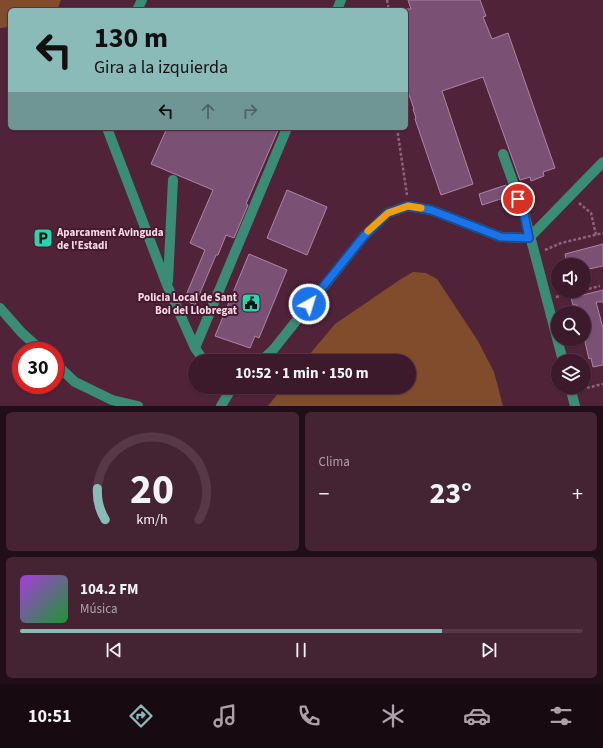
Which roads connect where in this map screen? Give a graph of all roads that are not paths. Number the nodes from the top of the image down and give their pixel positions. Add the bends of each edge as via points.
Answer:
1 (108, 130) edge
2 (286, 130) edge
3 (503, 154) dead end
4 (603, 162) edge
5 (173, 180) dead end
6 (529, 238) junction
7 (167, 285) junction
8 (0, 308) edge
9 (32, 342) edge
10 (195, 348) junction
11 (199, 354) edge
12 (269, 354) edge
13 (561, 354) edge
14 (64, 372) edge
15 (227, 394) edge
16 (572, 394) edge
17 (138, 406) edge
18 (220, 406) edge
19 (576, 406) edge

1 - 7 street
2 - 10 street
3 - 6 street via 524,214
4 - 6 street
5 - 7 street
6 - 12 street via 501,237 431,210 408,206 388,213 364,236
6 - 13 street
7 - 10 street
8 - 9 street
10 - 11 street
14 - 17 street via 75,382 112,400
15 - 18 street
16 - 19 street

